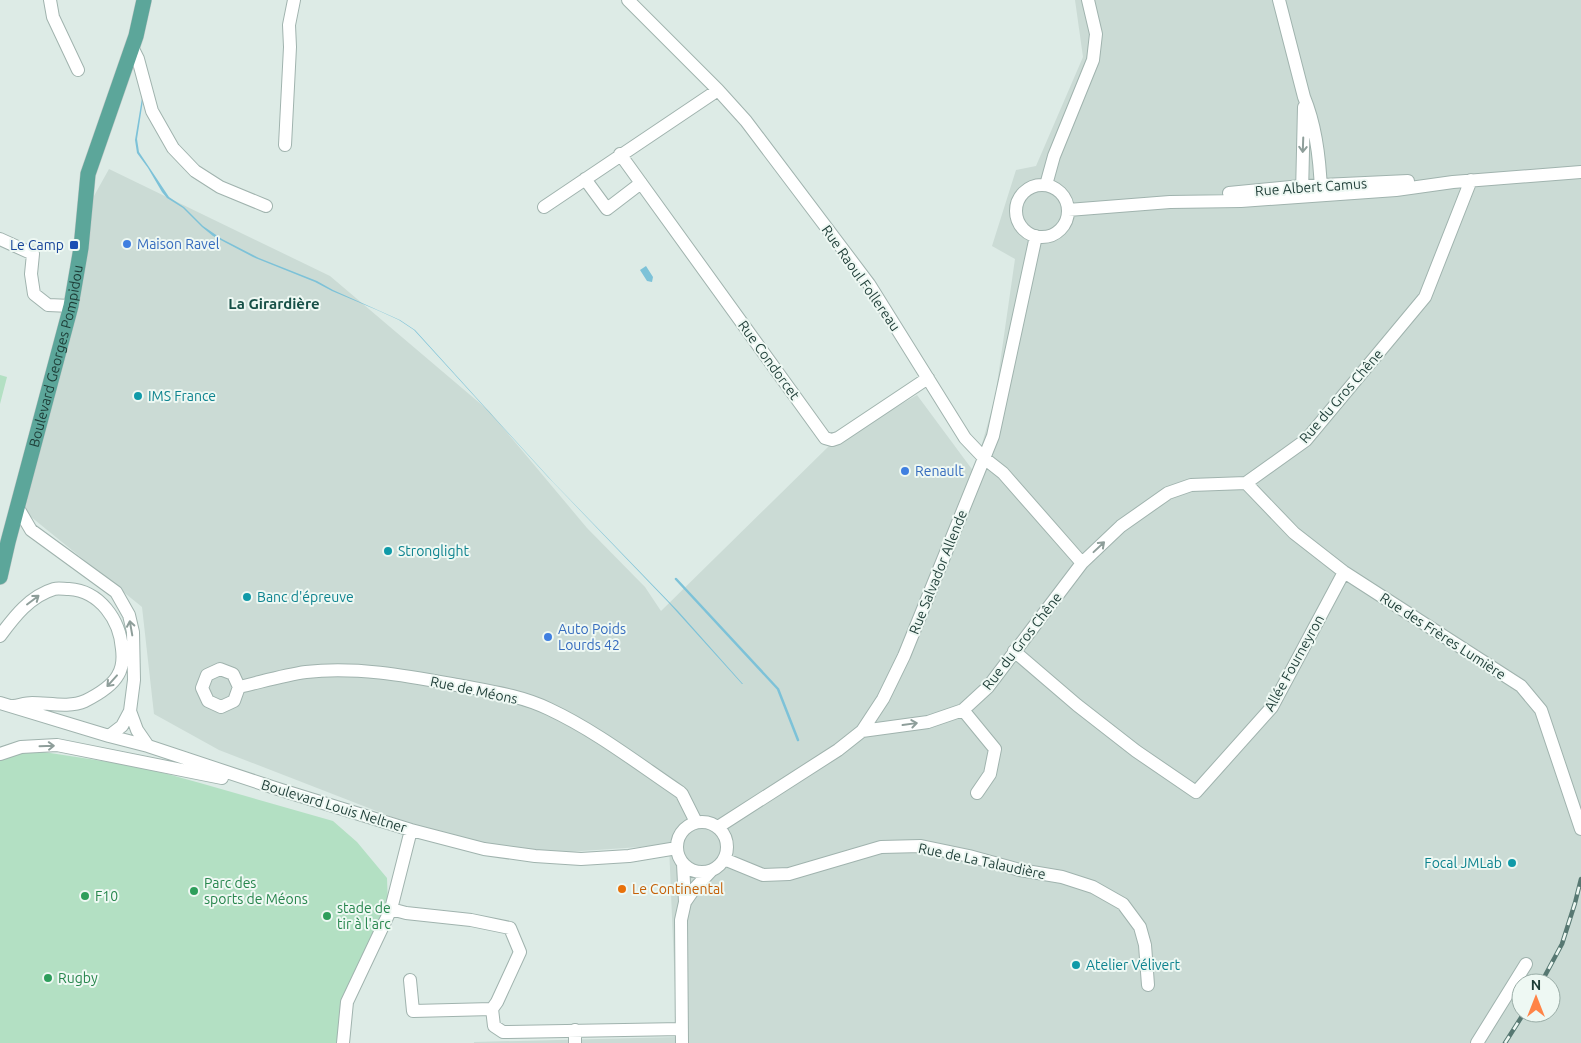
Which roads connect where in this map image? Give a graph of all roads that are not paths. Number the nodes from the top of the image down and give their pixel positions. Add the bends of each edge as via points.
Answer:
1 (50, 0) edge
2 (144, 0) edge
3 (294, 0) edge
4 (628, 0) edge
5 (1088, 0) edge
6 (1279, 0) edge
7 (132, 47) junction
8 (78, 70) dead end
9 (718, 90) junction
10 (1304, 97) junction
11 (285, 145) dead end
12 (620, 154) junction
13 (1581, 172) edge
14 (585, 179) junction
15 (1471, 180) junction
16 (641, 183) junction
17 (1046, 185) junction
18 (1321, 190) junction
19 (1302, 191) junction
20 (266, 206) dead end
21 (544, 207) dead end
22 (1068, 210) junction
23 (1036, 236) junction
24 (0, 239) edge
25 (71, 306) junction
26 (928, 378) junction
27 (984, 458) junction
28 (1246, 484) junction
29 (18, 508) junction
30 (1082, 563) junction
31 (1344, 572) junction
32 (1, 573) edge
33 (0, 636) edge
34 (1014, 651) junction
35 (239, 687) dead end
36 (5, 704) edge
37 (963, 710) junction
38 (130, 711) junction
39 (862, 731) junction
40 (109, 736) junction
41 (148, 746) junction
42 (0, 754) edge
43 (281, 790) junction
44 (977, 793) dead end
45 (696, 822) junction
46 (718, 827) junction
47 (1581, 829) edge
48 (411, 830) junction
49 (677, 848) junction
50 (724, 859) junction
51 (683, 864) junction
52 (711, 870) junction
53 (685, 902) junction
54 (390, 909) junction
55 (1526, 964) dead end
56 (410, 980) dead end
57 (1148, 985) dead end
58 (492, 1009) junction
59 (682, 1029) junction
60 (575, 1037) edge
61 (343, 1043) edge
62 (682, 1043) edge
63 (1477, 1043) edge

1 - 8 street via 53,17
2 - 7 main road, Boulevard Georges Pompidou
3 - 11 street via 289,25
4 - 9 street, Rue Raoul Follereau
5 - 17 street via 1096,34 1093,60 1054,156
6 - 10 street
7 - 20 street via 152,111 173,148 194,170 220,186
7 - 25 main road, Boulevard Georges Pompidou via 88,174
9 - 12 street
9 - 26 street, Rue Raoul Follereau via 746,121 869,284
10 - 18 street via 1317,151
10 -> 19 street
12 - 14 street
12 - 16 street, Rue Condorcet
13 - 15 street, Rue Albert Camus
14 - 16 street via 607,209
14 - 21 street
15 - 18 street, Rue Albert Camus via 1417,181
15 - 28 street, Rue du Gros Chêne via 1424,297 1306,440
16 - 26 street, Rue Condorcet via 825,438 838,438
17 - 22 street via 1062,193
17 - 23 street via 1029,188 1017,201 1017,219 1021,227
18 - 19 street, Rue Albert Camus
19 - 22 street, Rue Albert Camus via 1203,196 1170,202
22 - 23 street via 1059,231 1044,237
23 - 27 street, Rue Salvador Allende via 993,436
24 - 25 street via 33,254 34,294 48,305
25 - 29 main road, Boulevard Georges Pompidou
26 - 27 street, Rue Raoul Follereau via 965,438
27 - 30 street, Rue Raoul Follereau via 1004,473
27 - 39 street, Rue Salvador Allende via 904,656 883,699
30 -> 28 street, Rue du Gros Chêne via 1121,526 1168,493 1191,485
28 - 31 street, Rue des Frères Lumière via 1294,533
29 - 32 main road, Boulevard Georges Pompidou
38 -> 29 street via 134,680 133,632 125,607 116,592 31,530
30 - 34 street, Rue du Gros Chêne
31 - 34 street, Allée Fourneyron via 1272,708 1196,792 1136,751
31 - 47 street, Rue des Frères Lumière via 1521,686 1541,710
33 -> 36 street via 20,610 55,588 93,596 117,624 122,640 123,659 119,674 108,686 84,701
34 - 37 street, Rue du Gros Chêne via 988,687
35 - 45 street, Rue de Méons via 306,672 339,671 373,672 508,694 582,726 664,781 682,794
36 - 40 street, Boulevard Louis Neltner
39 -> 37 street, Rue du Gros Chêne via 928,722
37 - 44 street via 995,749 990,774
38 - 40 street via 122,726
38 - 41 street
39 - 46 street, Rue Salvador Allende
40 - 41 street, Boulevard Louis Neltner
41 - 43 street, Boulevard Louis Neltner
42 -> 43 street via 21,747 57,745
43 - 48 street, Boulevard Louis Neltner
45 - 46 street
45 - 49 street via 680,834
46 - 50 street via 726,840
48 - 49 street, Boulevard Louis Neltner via 484,849 534,856 629,856
48 - 54 street
49 - 51 street
50 - 52 street
50 - 57 street, Rue de La Talaudière via 763,875 789,874 881,847 921,846 1062,877 1092,887 1123,904 1140,927
51 - 52 street via 698,872
51 - 53 street
52 - 53 street
53 - 59 street via 681,920
54 - 58 street via 510,928 520,952
54 - 61 street via 347,1002
55 - 63 street
56 - 58 street via 413,1011
58 - 60 street via 494,1026 503,1032
59 - 60 street
59 - 62 street

